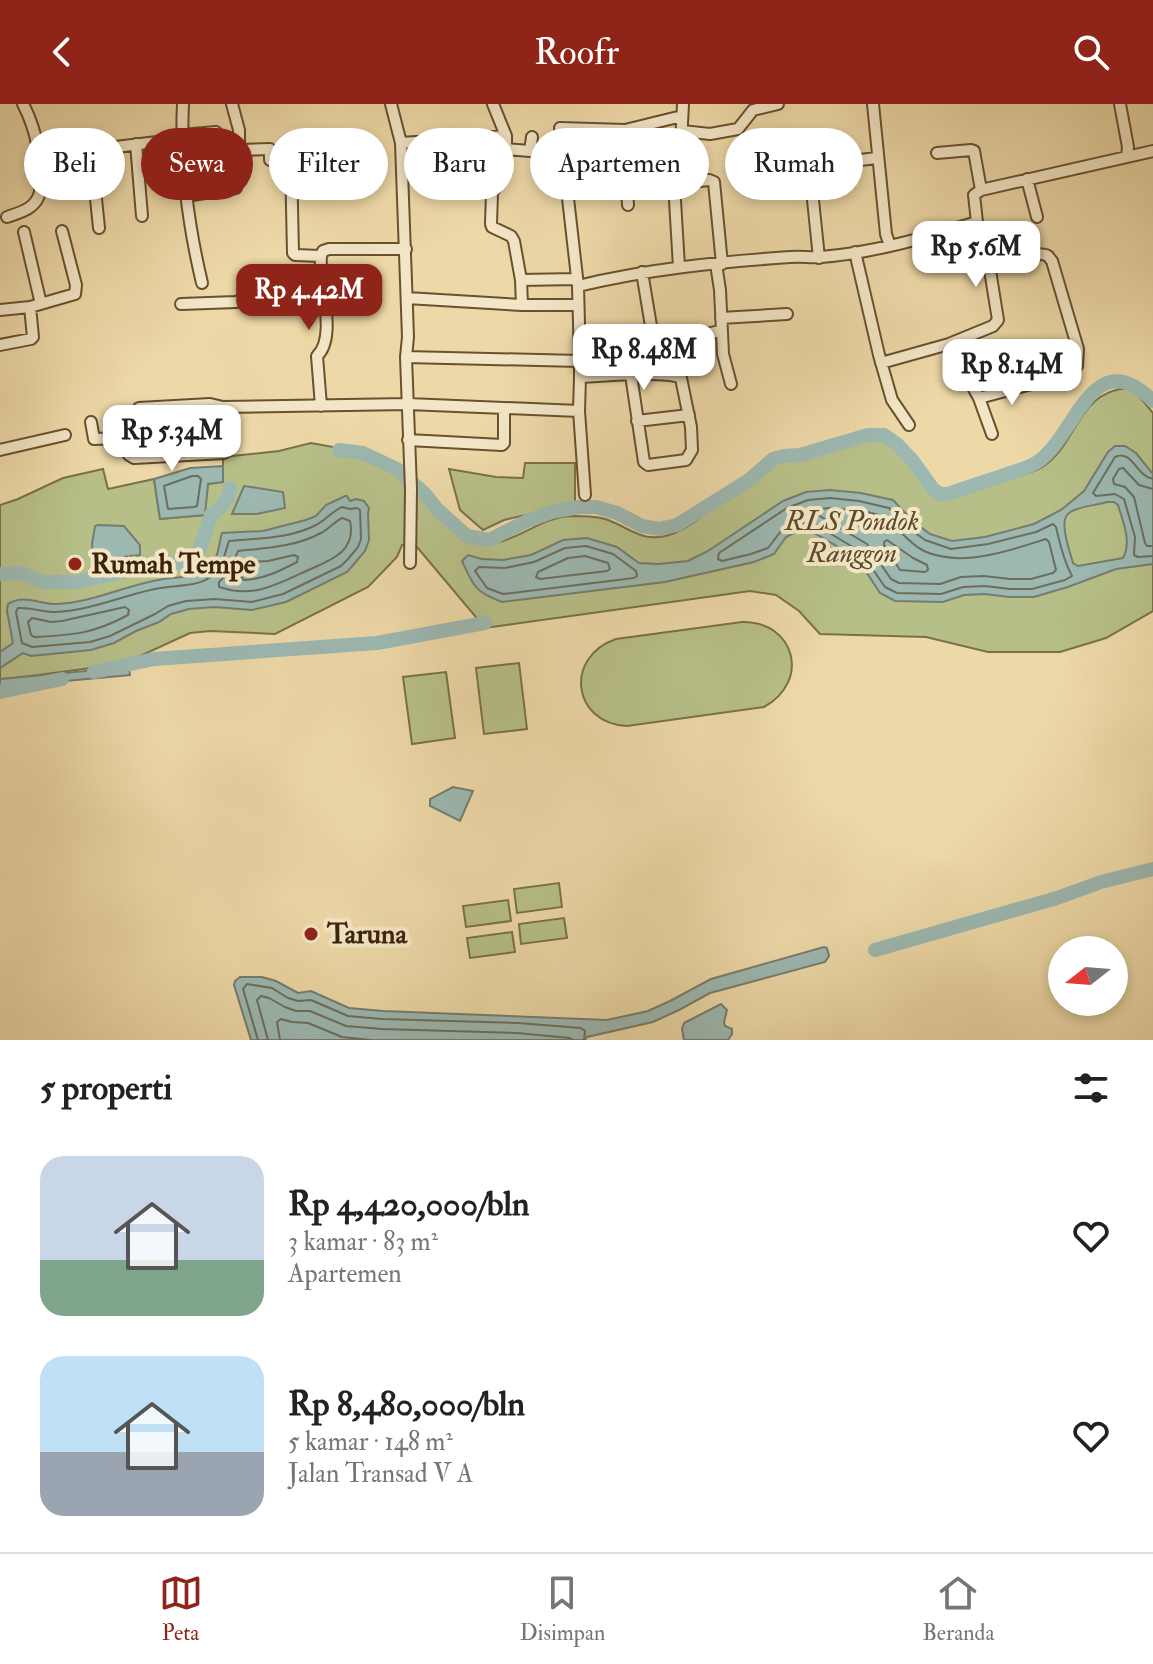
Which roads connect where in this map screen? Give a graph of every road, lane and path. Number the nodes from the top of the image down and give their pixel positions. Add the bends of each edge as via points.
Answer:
1 (23, 104) edge
2 (183, 104) edge
3 (232, 104) edge
4 (391, 104) edge
5 (493, 104) edge
6 (683, 104) edge
7 (778, 104) edge
8 (873, 104) edge
9 (1120, 104) edge
10 (682, 116) junction
11 (182, 128) edge
12 (503, 128) edge
13 (682, 128) edge
14 (709, 134) edge
15 (141, 143) edge
16 (401, 143) junction
17 (404, 143) edge
18 (136, 144) junction
19 (1153, 151) edge
20 (937, 153) dead end
21 (1127, 156) junction
22 (877, 158) junction
23 (1027, 179) junction
24 (709, 180) edge
25 (981, 190) junction
26 (187, 200) edge
27 (492, 200) edge
28 (628, 200) edge
29 (675, 200) edge
30 (628, 205) dead end
31 (142, 216) dead end
32 (7, 217) dead end
33 (1037, 217) dead end
34 (977, 222) junction
35 (99, 228) dead end
36 (62, 231) dead end
37 (24, 232) dead end
38 (890, 246) junction
39 (406, 249) junction
40 (855, 252) junction
41 (321, 256) junction
42 (819, 258) junction
43 (719, 264) junction
44 (989, 264) junction
45 (679, 267) junction
46 (642, 272) junction
47 (521, 280) junction
48 (577, 282) junction
49 (202, 283) dead end
50 (323, 293) junction
51 (407, 298) junction
52 (181, 304) dead end
53 (35, 305) junction
54 (522, 305) junction
55 (578, 305) junction
56 (0, 310) edge
57 (787, 314) dead end
58 (721, 318) junction
59 (721, 331) junction
60 (949, 344) junction
61 (0, 345) edge
62 (406, 357) junction
63 (580, 361) junction
64 (881, 363) junction
65 (1077, 366) dead end
66 (631, 375) junction
67 (580, 377) junction
68 (1035, 383) dead end
69 (731, 384) dead end
70 (979, 398) junction
71 (408, 404) junction
72 (321, 406) junction
73 (223, 407) junction
74 (139, 408) dead end
75 (504, 408) junction
76 (579, 411) junction
77 (689, 415) junction
78 (637, 421) junction
79 (91, 422) dead end
80 (909, 425) dead end
81 (992, 434) dead end
82 (65, 435) dead end
83 (408, 440) junction
84 (0, 450) edge
85 (585, 495) dead end
86 (410, 563) dead end

1 - 32 street via 40,154 40,192 29,208
2 - 11 street
3 - 41 street via 239,150 270,149 270,160 291,161 293,253
4 - 16 street
5 - 12 street
6 - 10 street
7 - 14 street via 753,110 738,129
8 - 22 street
9 - 21 street
10 - 13 street
10 - 48 street via 625,130 560,128
15 - 18 street
16 - 17 street
16 - 39 street
18 - 31 street
18 - 35 street via 99,149 92,155
19 - 21 street
20 - 25 street via 974,151
21 - 23 street
22 - 38 street
22 - 42 street via 812,167
23 - 25 street
23 - 33 street
24 - 43 street via 714,182
25 - 34 street via 974,195
26 - 49 street
27 - 47 street via 492,227 514,241
28 - 30 street
29 - 45 street
34 - 38 street
34 - 44 street
36 - 53 street via 77,292
37 - 53 street
38 - 40 street
39 - 41 street via 329,249
39 - 51 street
40 - 42 street
40 - 64 street
41 - 50 street
42 - 43 street
43 - 45 street
43 - 58 street
44 - 60 street via 998,323
44 - 65 street via 1049,256 1078,349
45 - 46 street
46 - 48 street
46 - 59 street via 654,344
47 - 48 street
47 - 54 street
48 - 55 street
50 - 52 street via 265,293 236,302
50 - 72 street via 325,342 317,356
51 - 54 street
51 - 62 street
53 - 56 street
53 - 61 street via 33,337
54 - 55 street
55 - 63 street
57 - 58 street
58 - 59 street
59 - 69 street
60 - 64 street
60 - 70 street
62 - 63 street
62 - 71 street
63 - 67 street
64 - 80 street via 892,400
66 - 67 street
66 - 77 street via 679,375
66 - 78 street
67 - 76 street
68 - 70 street
70 - 81 street
71 - 72 street
71 - 75 street
71 - 83 street
72 - 73 street
73 - 74 street
73 - 79 street via 229,447 224,453 134,458 118,438 94,439
75 - 76 street
75 - 83 street via 502,445
76 - 85 street
77 - 78 street
77 - 78 street via 689,457 648,465
82 - 84 street
83 - 86 street

